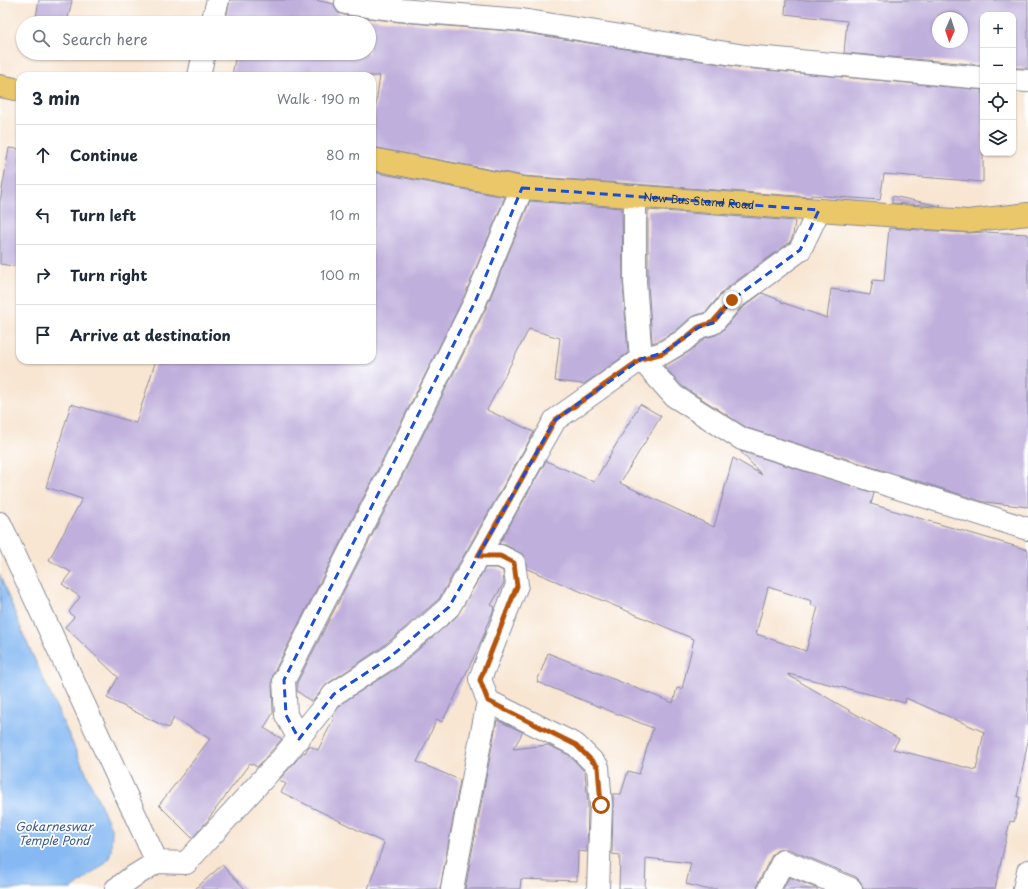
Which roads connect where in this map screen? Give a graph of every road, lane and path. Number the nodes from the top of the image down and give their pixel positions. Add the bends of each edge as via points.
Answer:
1 (218, 0) edge
2 (346, 3) dead end
3 (214, 16) edge
4 (202, 60) edge
5 (200, 72) edge
6 (980, 78) edge
7 (1016, 80) edge
8 (1028, 81) edge
9 (0, 86) edge
10 (16, 89) edge
11 (376, 160) edge
12 (522, 188) junction
13 (635, 196) junction
14 (819, 210) junction
15 (1028, 214) edge
16 (641, 359) junction
17 (0, 523) edge
18 (1028, 528) edge
19 (478, 556) junction
20 (488, 701) junction
21 (299, 739) junction
22 (157, 862) junction
23 (1028, 871) edge
24 (130, 885) edge
25 (452, 889) edge
26 (598, 889) edge
27 (769, 889) edge
28 (851, 889) edge
29 (1024, 889) edge

1 - 3 street
2 - 6 street via 522,20 745,56
4 - 5 street
7 - 8 street
9 - 10 highway
11 - 12 highway, New Bus Stand Road
12 - 13 highway, New Bus Stand Road
12 - 21 street via 475,302 284,680 286,715
13 - 14 highway, New Bus Stand Road
13 - 16 street via 635,282
14 - 15 highway, New Bus Stand Road via 968,221
14 - 16 street via 800,250 732,300 713,322 699,327 663,353
16 - 18 street via 674,396 742,439
16 - 19 street via 555,420
17 - 22 street
19 - 20 street via 500,556 514,563 517,586 480,680
19 - 21 street via 449,606 389,658 334,694
20 - 25 street
20 - 26 street via 576,745 598,767 601,805
21 - 22 street via 186,863
22 - 24 street
23 - 29 street
27 - 28 street via 783,860

